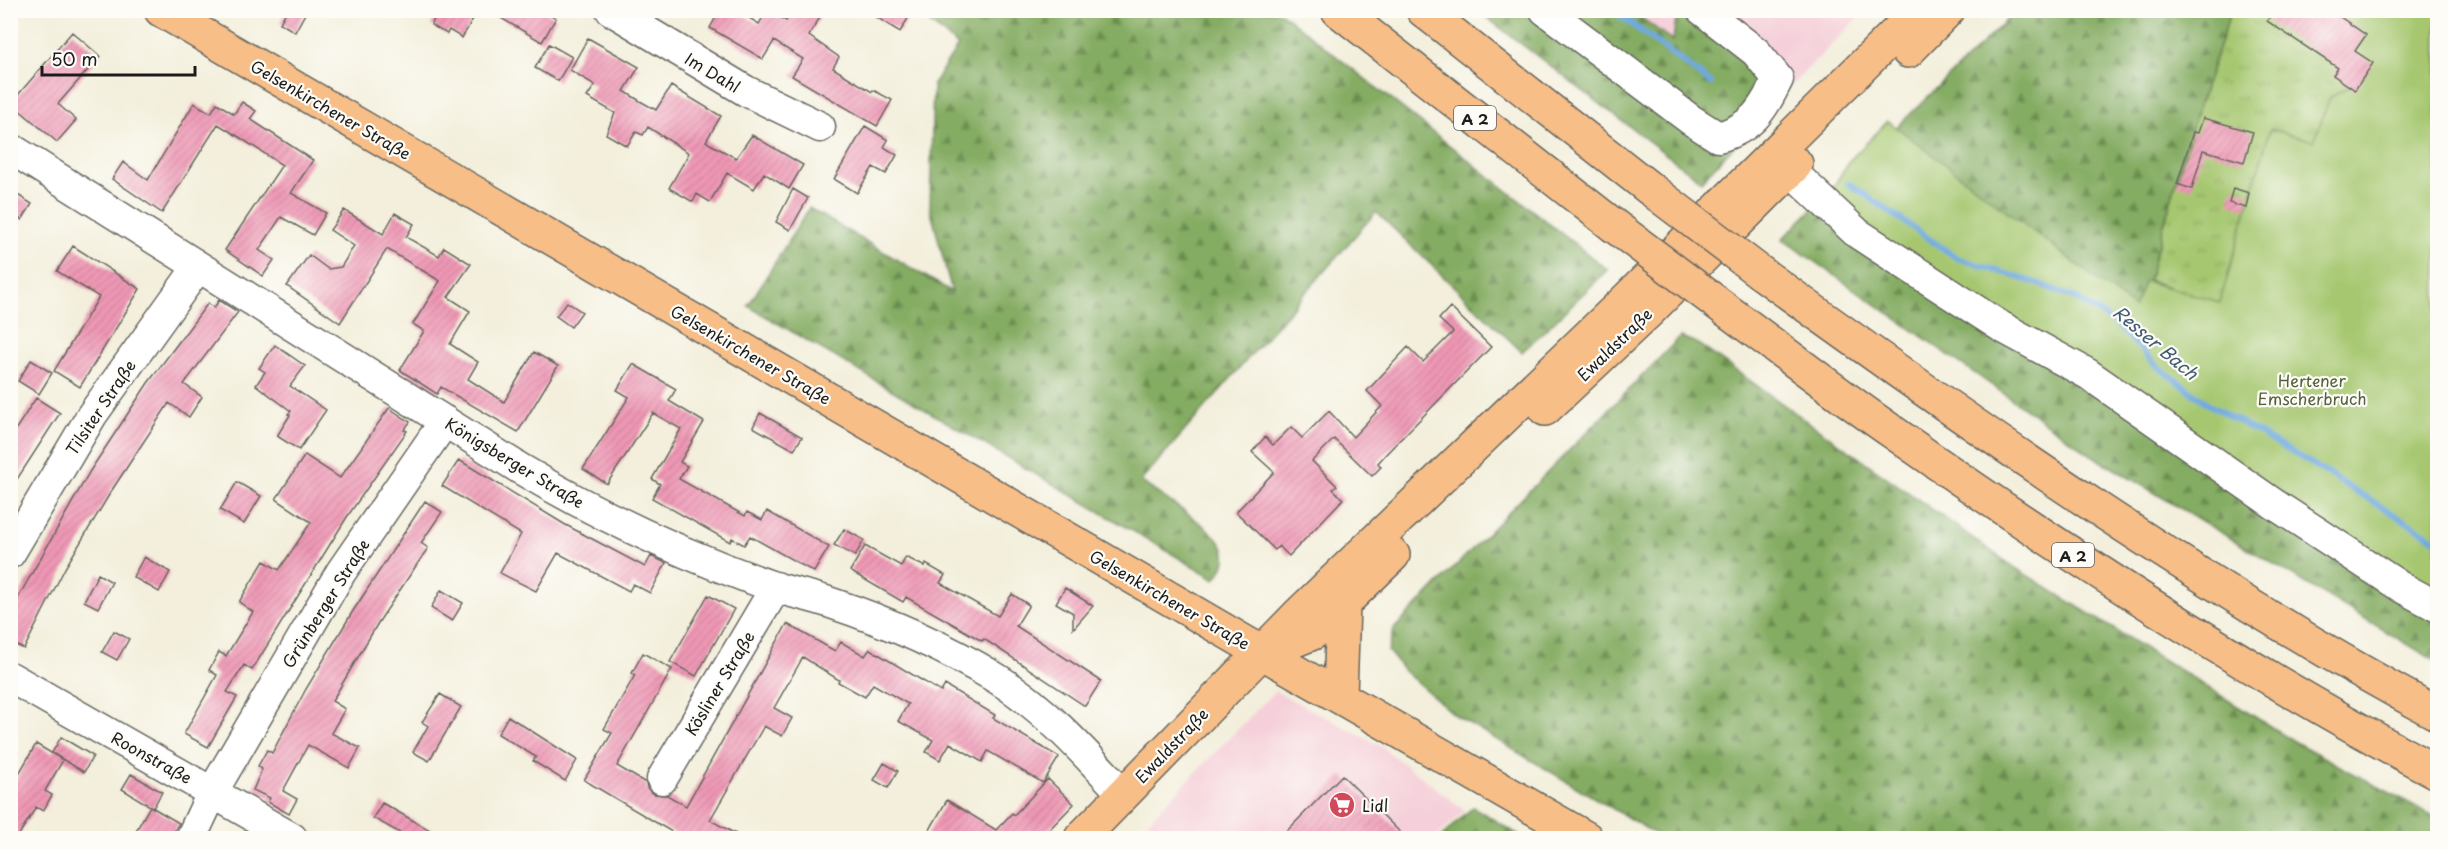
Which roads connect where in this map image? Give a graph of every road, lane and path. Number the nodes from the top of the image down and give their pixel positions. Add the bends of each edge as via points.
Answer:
1 (161, 10) edge
2 (611, 10) edge
3 (1338, 10) edge
4 (1423, 10) edge
5 (1545, 10) edge
6 (1702, 10) edge
7 (1919, 10) edge
8 (1948, 10) edge
9 (820, 127) dead end
10 (10, 148) edge
11 (1790, 170) junction
12 (198, 267) junction
13 (445, 421) junction
14 (10, 553) edge
15 (776, 587) junction
16 (1343, 604) junction
17 (2438, 607) edge
18 (1263, 654) junction
19 (10, 677) edge
20 (1340, 697) junction
21 (2438, 714) edge
22 (2438, 773) edge
23 (662, 778) dead end
24 (213, 792) junction
25 (1124, 794) junction
26 (191, 838) edge
27 (292, 838) edge
28 (1081, 838) edge
29 (1586, 838) edge

1 - 18 main road, Gelsenkirchener Straße
2 - 9 street, Im Dahl via 746,91
3 - 22 main road, A 2, bridge via 1613,225 1896,435 2062,548 2231,654
4 - 21 main road, bridge via 1649,188 1926,393 2259,611
5 - 6 street via 1718,137 1736,132 1749,122 1766,103 1778,79 1756,52
7 - 18 main road, Ewaldstraße via 1627,299 1298,615
8 - 11 main road, Ewaldstraße
10 - 12 street, Königsberger Straße
11 - 16 main road, Ewaldstraße via 1646,314
11 - 17 street via 1857,233 2000,326 2088,374 2274,504
12 - 13 street, Königsberger Straße
12 - 14 street, Tilsiter Straße via 92,415
13 - 15 street, Königsberger Straße via 574,500 665,543
13 - 24 street, Grünberger Straße via 341,572
15 - 23 street, Kösliner Straße
15 - 25 street, Königsberger Straße via 869,616 997,679 1062,729
16 - 18 main road, Ewaldstraße via 1313,633
16 - 20 main road
18 - 20 main road, Gelsenkirchener Straße
18 - 25 main road, Ewaldstraße
19 - 24 street, Roonstraße
20 - 29 main road, Gelsenkirchener Straße
24 - 26 street, Grünberger Straße
24 - 27 street, Roonstraße
25 - 28 main road, Ewaldstraße

